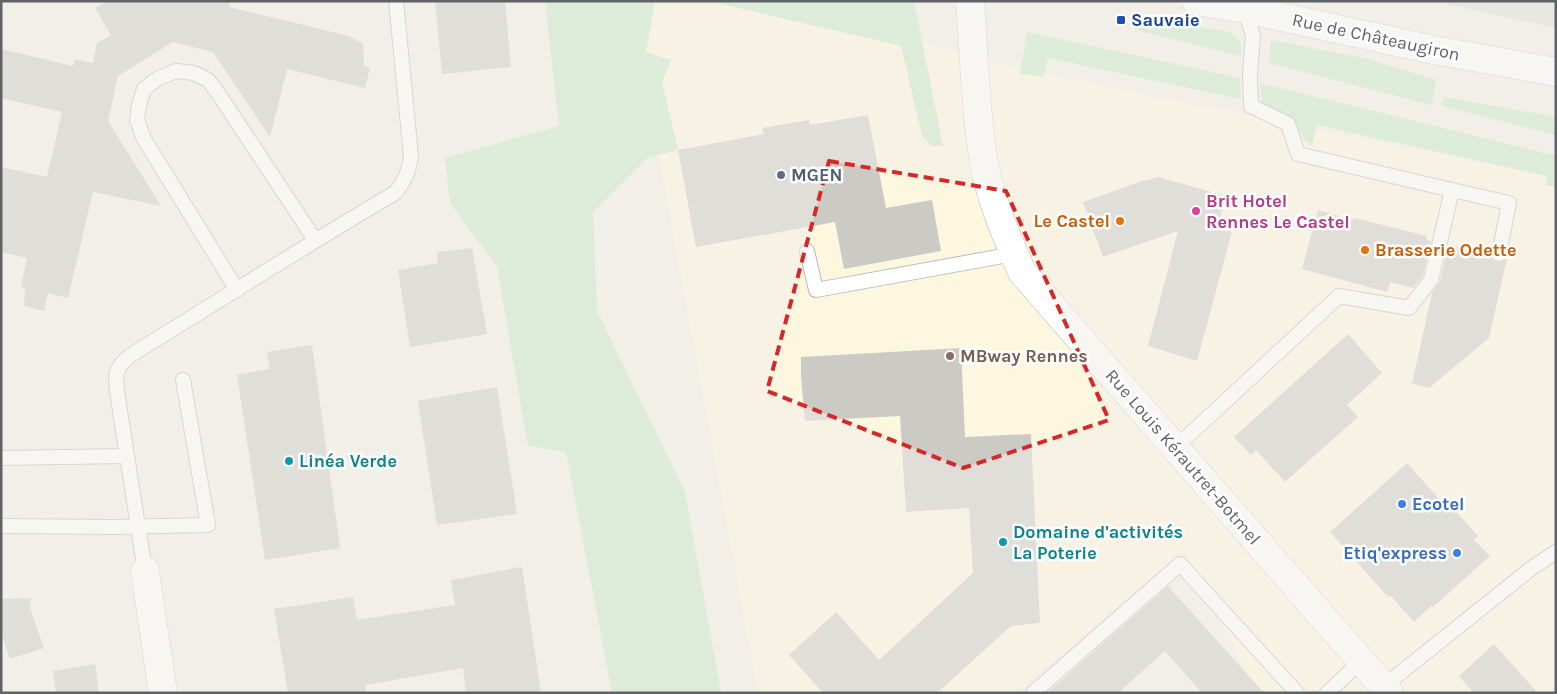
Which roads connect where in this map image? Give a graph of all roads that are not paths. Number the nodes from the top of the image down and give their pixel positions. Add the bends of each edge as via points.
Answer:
1 (396, 1) edge
2 (970, 1) edge
3 (1196, 1) edge
4 (1245, 9) junction
5 (1556, 72) edge
6 (1452, 190) junction
7 (315, 240) junction
8 (807, 252) dead end
9 (1014, 254) junction
10 (1499, 254) dead end
11 (237, 290) junction
12 (183, 380) dead end
13 (1174, 448) junction
14 (127, 456) junction
15 (1, 458) edge
16 (1, 526) edge
17 (138, 527) junction
18 (1556, 552) edge
19 (145, 570) joint
20 (1361, 661) junction
21 (1386, 690) edge
22 (163, 693) edge
23 (1033, 693) edge
24 (1297, 693) edge
25 (1327, 693) edge

1 - 7 lane via 410,168 396,193
2 - 9 street, Rue Louis Kérautret-Botmel via 983,158 997,215
3 - 4 street, Rue de Châteaugiron
4 - 5 street, Rue de Châteaugiron via 1434,50
4 - 6 lane via 1254,36 1251,106 1288,124 1298,154
6 - 10 lane via 1509,203
6 - 13 lane via 1431,280 1409,308 1340,296
7 - 11 lane
7 - 11 lane via 208,80 194,73 176,71 157,79 144,89 137,120 144,138
8 - 9 lane via 816,290
9 - 13 street, Rue Louis Kérautret-Botmel via 1022,272
11 - 14 lane via 121,363 116,381
12 - 17 lane via 208,525
13 - 20 street, Rue Louis Kérautret-Botmel
14 - 15 lane
14 - 17 lane
16 - 17 lane
17 - 19 lane
18 - 21 lane
19 - 22 street
20 - 21 street, Rue Louis Kérautret-Botmel
20 - 25 lane
23 - 24 lane via 1180,564

